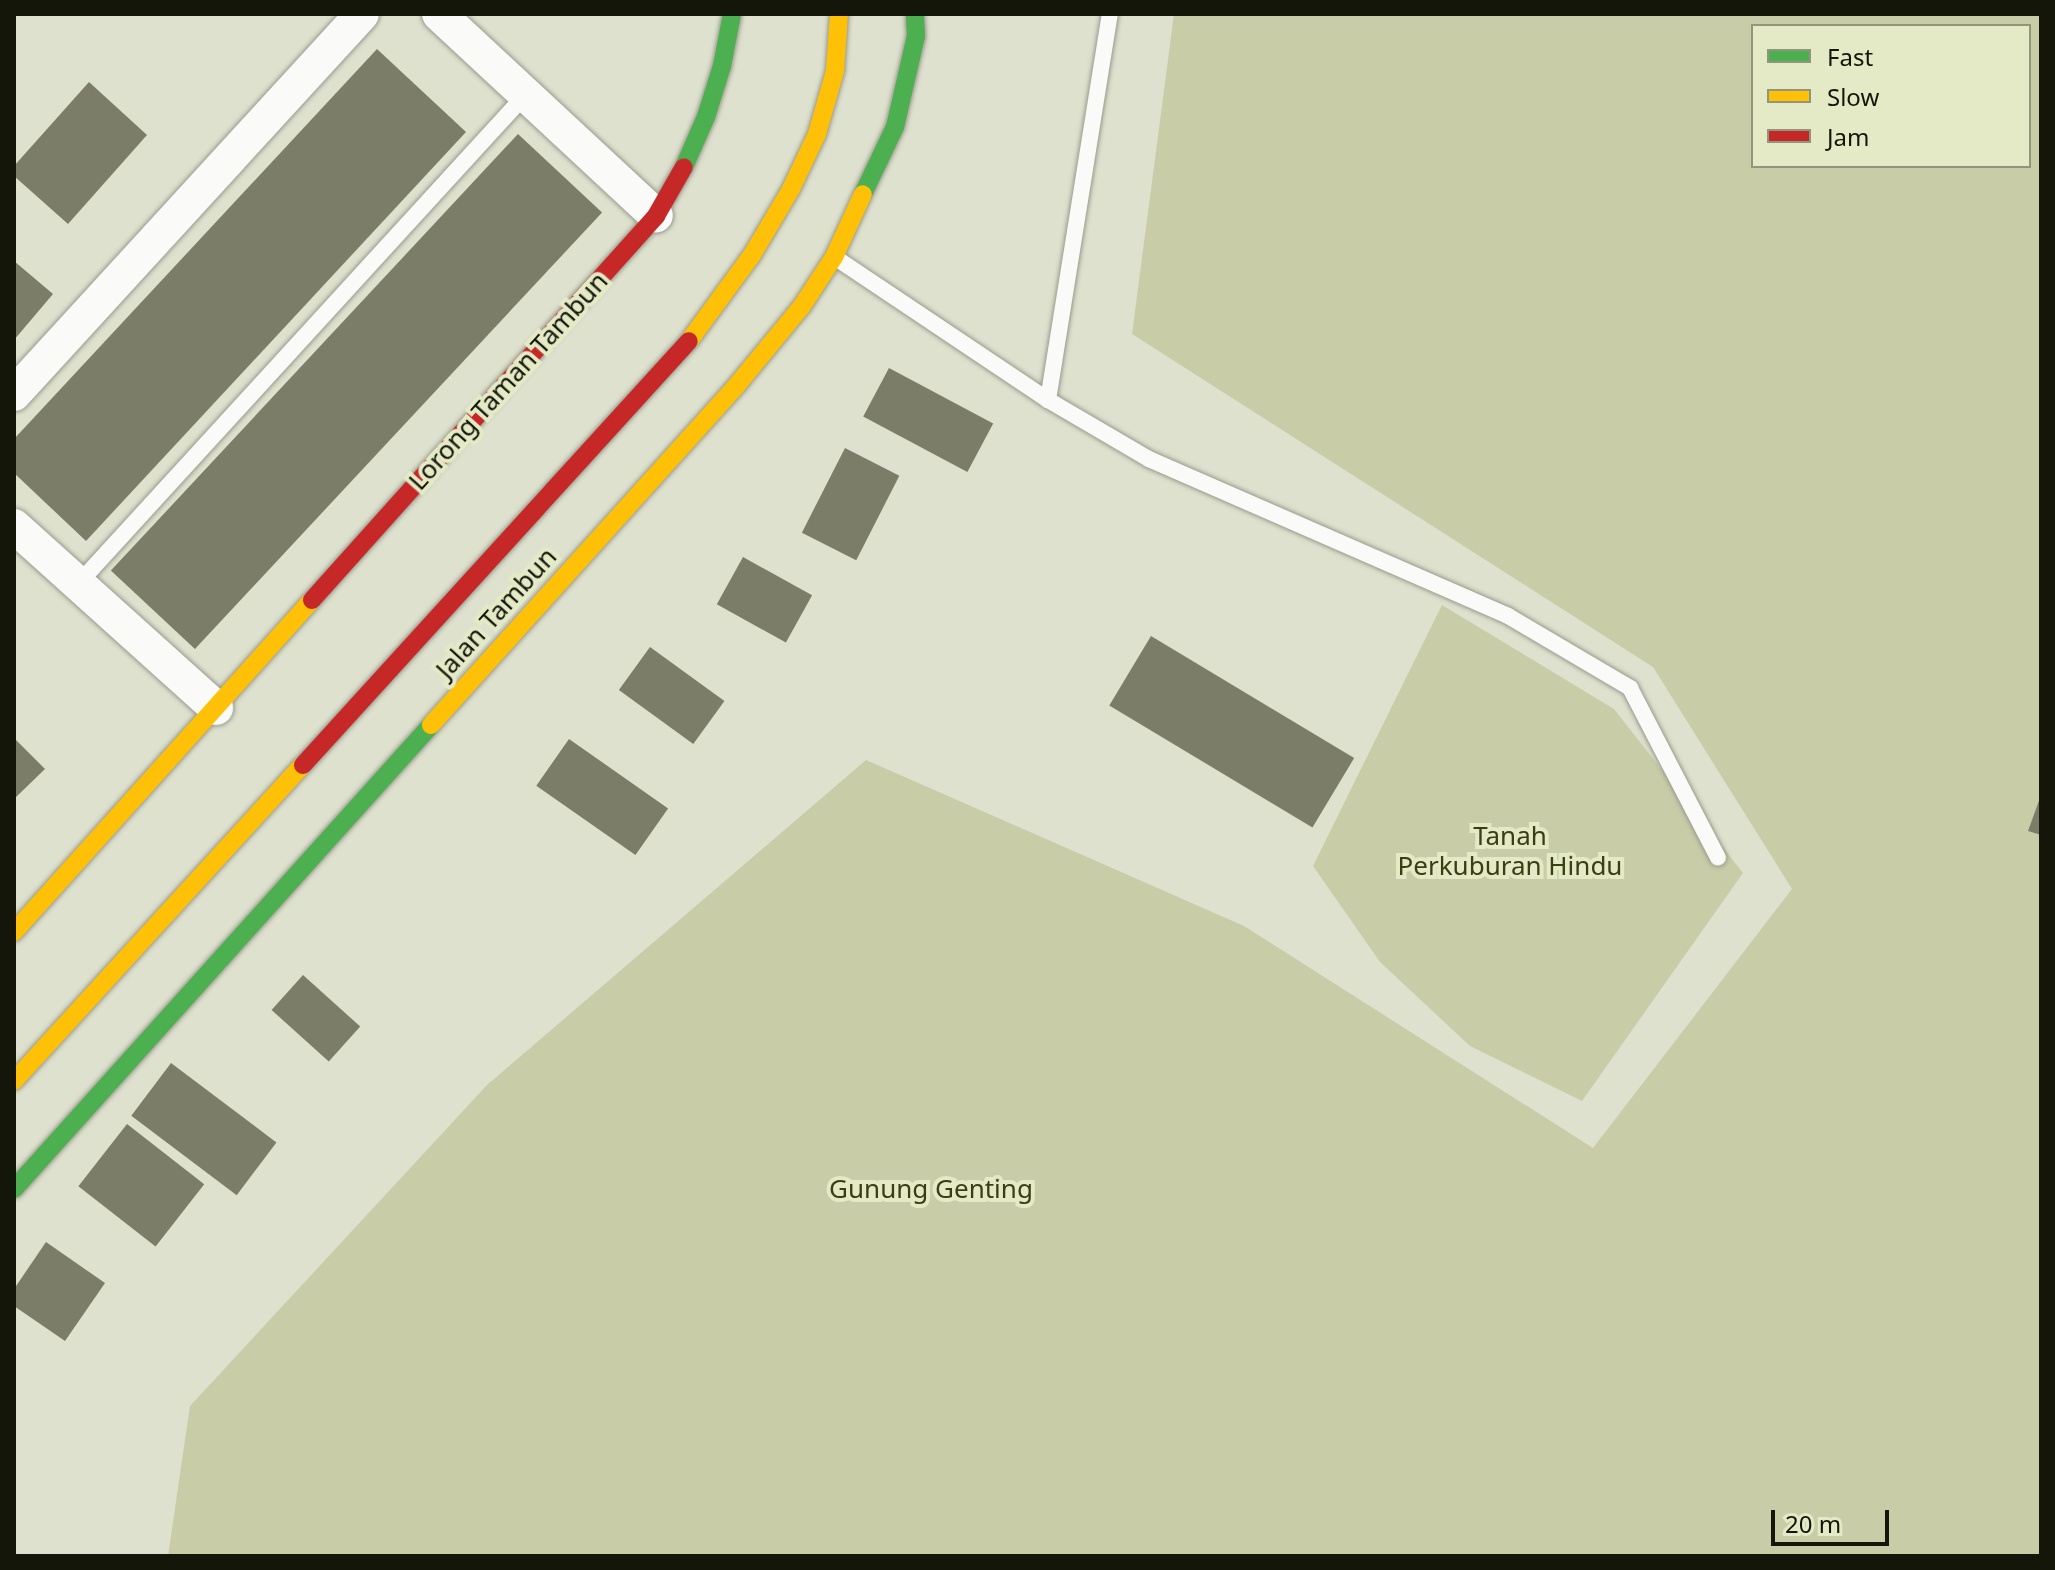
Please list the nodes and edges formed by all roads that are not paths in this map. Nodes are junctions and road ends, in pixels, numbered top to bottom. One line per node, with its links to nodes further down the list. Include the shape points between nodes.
1 (362, 14): 10 (street)
2 (439, 14): 7 (street)
3 (732, 14): 8 (main road, Lorong Taman Tambun, via 706,117)
4 (839, 14): 17 (main road, Jalan Tambun, via 835,71 817,134 752,255 695,335)
5 (915, 14): 9 (main road, Jalan Tambun, via 916,36 895,127)
6 (1110, 14): 11 (lane)
7 (527, 93): 8 (street); 13 (lane)
8 (656, 216): 14 (main road, Lorong Taman Tambun)
9 (834, 257): 11 (lane); 18 (main road, Jalan Tambun, via 802,306 737,385)
10 (14, 394)
11 (1048, 400): 15 (lane, via 1149,459 1508,616 1630,688)
12 (14, 526): 13 (street)
13 (78, 584): 14 (street)
14 (216, 708): 16 (main road, Lorong Taman Tambun)
15 (1718, 858)
16 (14, 932)
17 (14, 1081)
18 (14, 1189)

